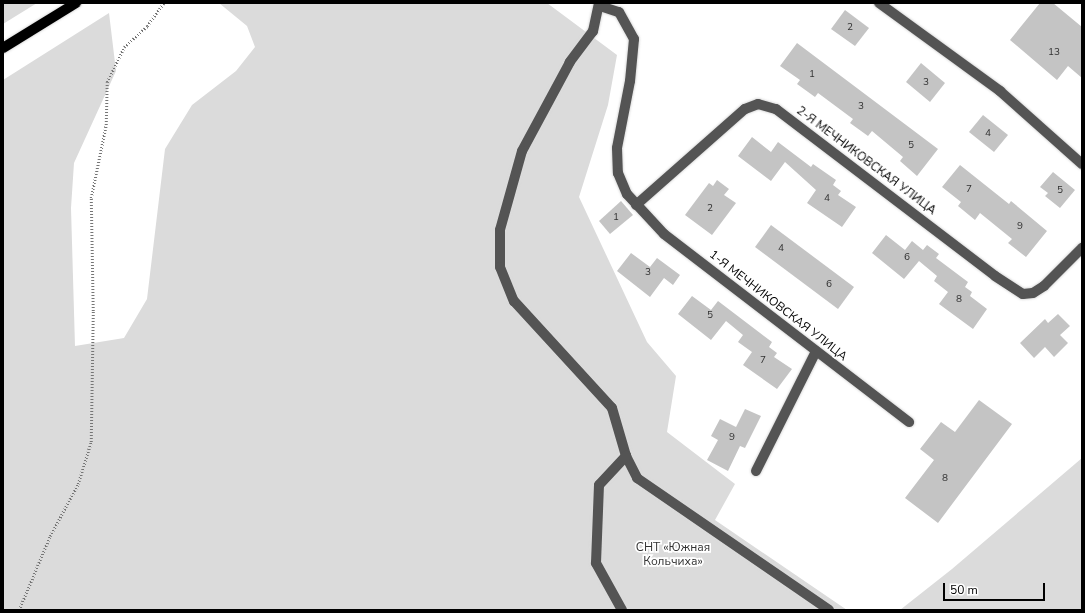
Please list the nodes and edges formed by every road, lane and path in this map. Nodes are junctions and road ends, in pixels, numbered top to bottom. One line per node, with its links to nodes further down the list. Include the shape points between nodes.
1 (76, 3): 5 (main road)
2 (164, 3): 13 (path, via 147,26 124,47 107,82 106,125 91,198 91,442 78,484 50,536)
3 (879, 3): 6 (street, via 1000,91)
4 (600, 4): 7 (street, 1-Я МЕЧНИКОВСКАЯ УЛИЦА, via 619,12 634,39 630,81 617,148 618,173 627,194); 11 (street, via 593,31 570,62 522,151 500,230 500,267 514,301 612,408)
5 (3, 48)
6 (1082, 164)
7 (636, 205): 8 (street, 2-Я МЕЧНИКОВСКАЯ УЛИЦА, via 745,108 758,104 776,109 995,276 1023,294 1034,292 1044,286); 9 (street, 1-Я МЕЧНИКОВСКАЯ УЛИЦА, via 664,234)
8 (1082, 248)
9 (816, 351): 10 (street, 1-Я МЕЧНИКОВСКАЯ УЛИЦА); 12 (street)
10 (909, 422)
11 (626, 456): 14 (street, via 598,485 596,563); 15 (street, via 637,478)
12 (756, 471)
13 (19, 610)
14 (622, 610)
15 (830, 610)

